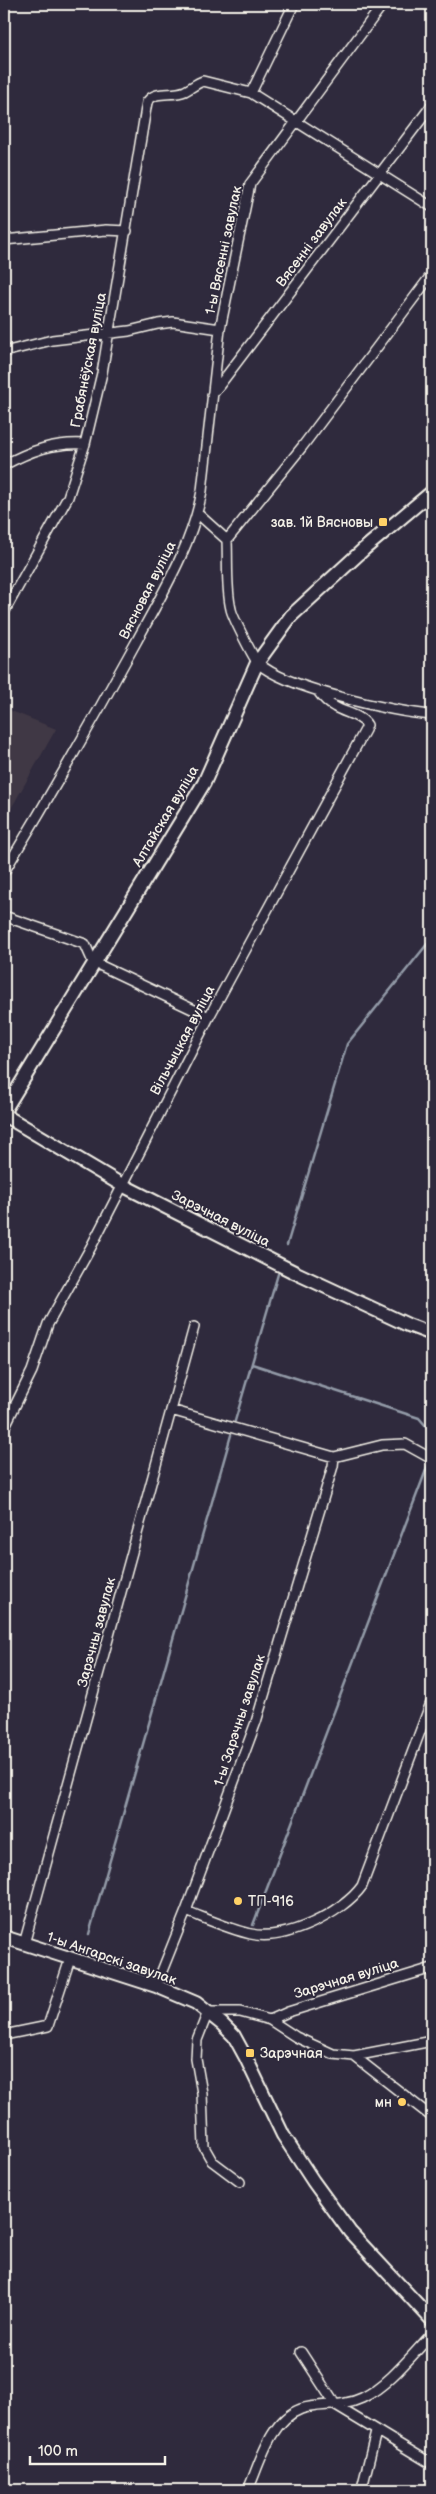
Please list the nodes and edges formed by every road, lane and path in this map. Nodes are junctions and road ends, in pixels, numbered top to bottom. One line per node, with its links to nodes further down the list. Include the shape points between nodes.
1 (294, 4): 3 (street)
2 (383, 4): 5 (street, 1-ы Вясенні завулак, via 325,86)
3 (251, 93): 5 (street); 8 (street, Грабянёўская вуліца, via 203,80 185,91 150,98)
4 (432, 104): 6 (street, Вясенні завулак)
5 (294, 122): 6 (street); 11 (street, 1-ы Вясенні завулак, via 250,184)
6 (380, 175): 7 (street); 14 (street, Вясенні завулак)
7 (432, 207)
8 (127, 231): 9 (street, via 106,230); 12 (street, Грабянёўская вуліца)
9 (4, 240)
10 (432, 274): 19 (street, via 302,447)
11 (220, 329): 12 (street, via 173,322); 14 (street, 1-ы Вясенні завулак)
12 (108, 332): 13 (street, via 52,340); 15 (street, Грабянёўская вуліца, via 102,374)
13 (4, 352)
14 (212, 396): 18 (street, 1-ы Вясенні завулак)
15 (85, 444): 16 (street, via 65,443 29,452); 20 (street, Грабянёўская вуліца, via 68,497)
16 (4, 465)
17 (432, 492): 21 (street, Алтайская вуліца, via 291,616)
18 (198, 514): 19 (street); 24 (street, Вясновая вуліца, via 178,565 77,751)
19 (227, 540): 21 (street, via 231,609)
20 (4, 612)
21 (257, 662): 22 (street, via 279,677); 26 (street, Алтайская вуліца, via 204,783)
22 (317, 690): 23 (street); 27 (street, Вільчыцкая вуліца, via 334,707 364,720 365,730)
23 (432, 715)
24 (4, 872)
25 (4, 916): 26 (street, via 85,944)
26 (93, 962): 27 (street); 28 (street, Алтайская вуліца)
27 (208, 1017): 29 (street, Вільчыцкая вуліца)
28 (4, 1113): 29 (street, Зарэчная вуліца)
29 (122, 1185): 31 (street, Зарэчная вуліца, via 296,1273); 33 (street, Вільчыцкая вуліца, via 48,1324 32,1371)
30 (194, 1328): 32 (street, Зарэчны завулак)
31 (432, 1334)
32 (171, 1410): 34 (street); 39 (street, Зарэчны завулак)
33 (4, 1428)
34 (334, 1457): 35 (street, via 382,1445 405,1444); 37 (street, 1-ы Зарэчны завулак, via 256,1722)
35 (432, 1459)
36 (432, 1700): 37 (street, via 362,1886 355,1895 334,1913 270,1936 251,1934)
37 (186, 1911): 42 (street, 1-ы Зарэчны завулак)
38 (4, 1937): 39 (street, 1-ы Ангарскі завулак)
39 (24, 1944): 40 (street, 1-ы Ангарскі завулак)
40 (70, 1959): 42 (street, 1-ы Ангарскі завулак); 45 (street, via 48,2026)
41 (432, 1968): 44 (street, Зарэчная вуліца)
42 (156, 1986): 43 (street, 1-ы Ангарскі завулак, via 196,2003)
43 (208, 2012): 44 (street, via 240,2012); 49 (street, via 197,2040 196,2059 202,2093 204,2147 212,2161); 50 (street, 1-ы Ангарскі завулак, via 234,2036 283,2135 323,2196 350,2232)
44 (270, 2020): 47 (street, via 296,2037 334,2054)
45 (4, 2035)
46 (432, 2041): 47 (street)
47 (354, 2056): 48 (street)
48 (432, 2117)
49 (240, 2182)
50 (432, 2320)
51 (432, 2334): 53 (street, via 393,2375 362,2398)
52 (301, 2352): 53 (street)
53 (336, 2406): 54 (street); 57 (street, via 302,2409 286,2418 276,2428)
54 (376, 2432): 55 (street); 56 (street)
55 (432, 2464)
56 (363, 2484)
57 (248, 2490)

